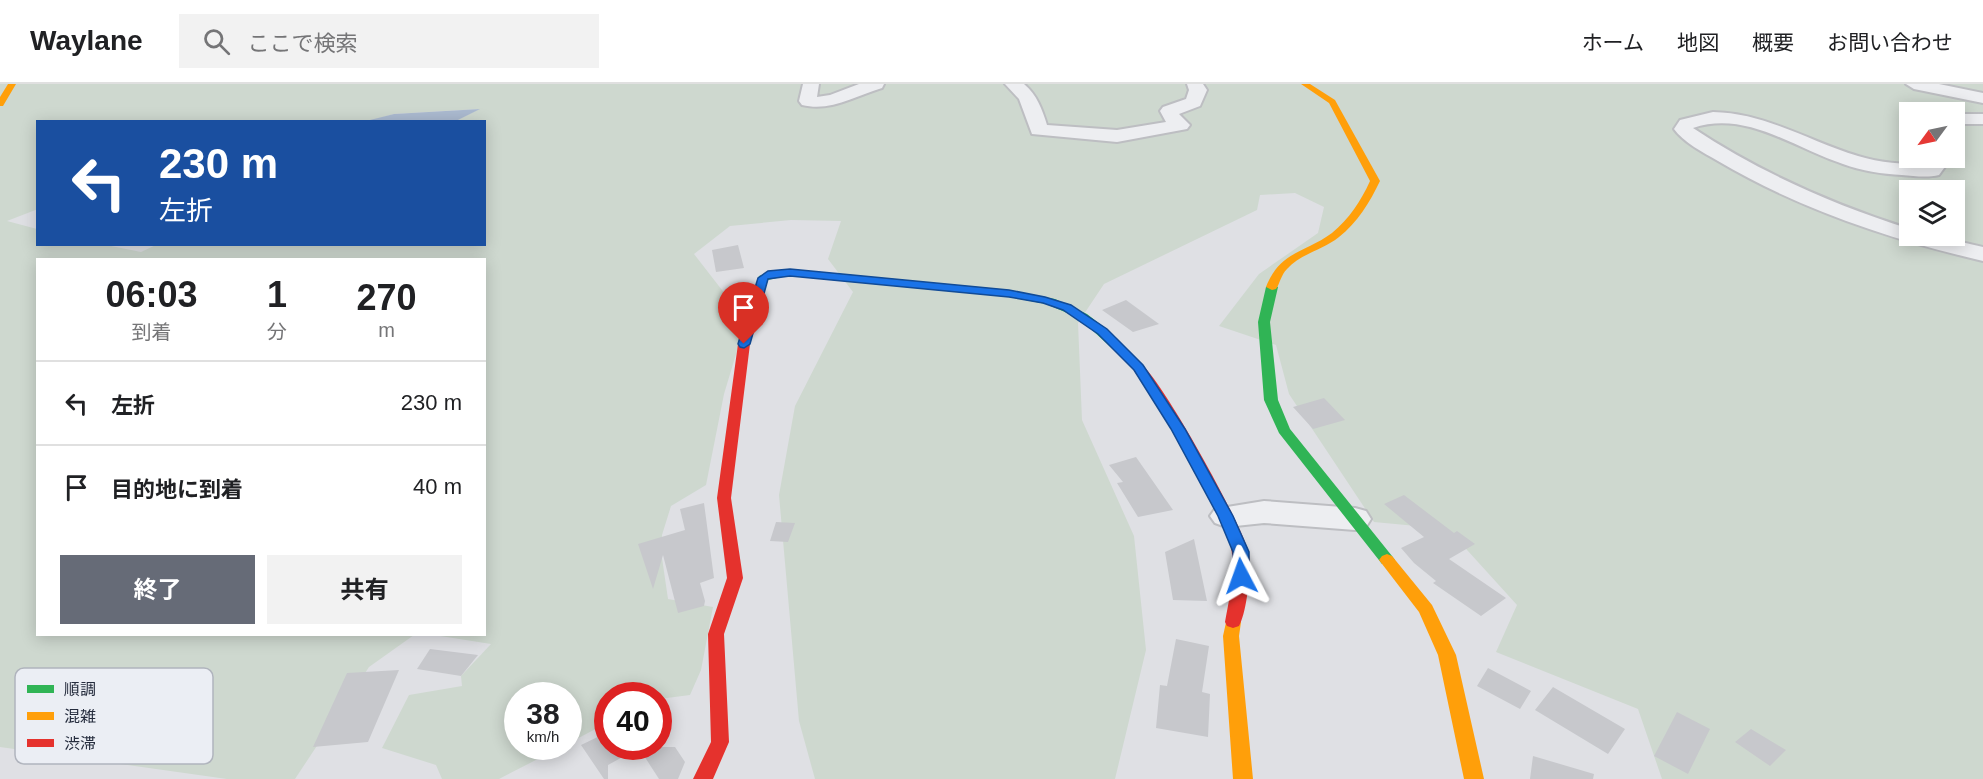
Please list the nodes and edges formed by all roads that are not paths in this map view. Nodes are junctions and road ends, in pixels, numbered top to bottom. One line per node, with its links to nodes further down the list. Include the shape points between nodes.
1 (12, 84): 9 (street)
2 (811, 84): 3 (street, via 808,101 822,102)
3 (876, 84)
4 (1013, 84): 5 (street, via 1032,103 1039,130 1117,136 1181,125 1169,111 1194,102 1198,90)
5 (1195, 84)
6 (1305, 84): 15 (street, via 1332,102 1375,181 1366,202 1334,236 1276,272 1264,322 1270,400 1284,430)
7 (1914, 84): 8 (street)
8 (1983, 98)
9 (0, 104)
10 (1965, 119): 11 (street)
11 (1983, 119)
12 (1934, 168): 13 (street, via 1889,170 1740,120 1714,117 1686,124 1683,129 1804,200 1925,241)
13 (1983, 254)
14 (1226, 516): 15 (street, via 1264,512); 16 (street, via 1139,367 1102,332 1067,307 1009,294 790,272 763,278 744,344 724,498 735,578 716,634 720,742); 17 (street, via 1241,552 1231,636)
15 (1355, 519): 18 (street, via 1426,609 1447,655)
16 (703, 779)
17 (1243, 779)
18 (1474, 779)

